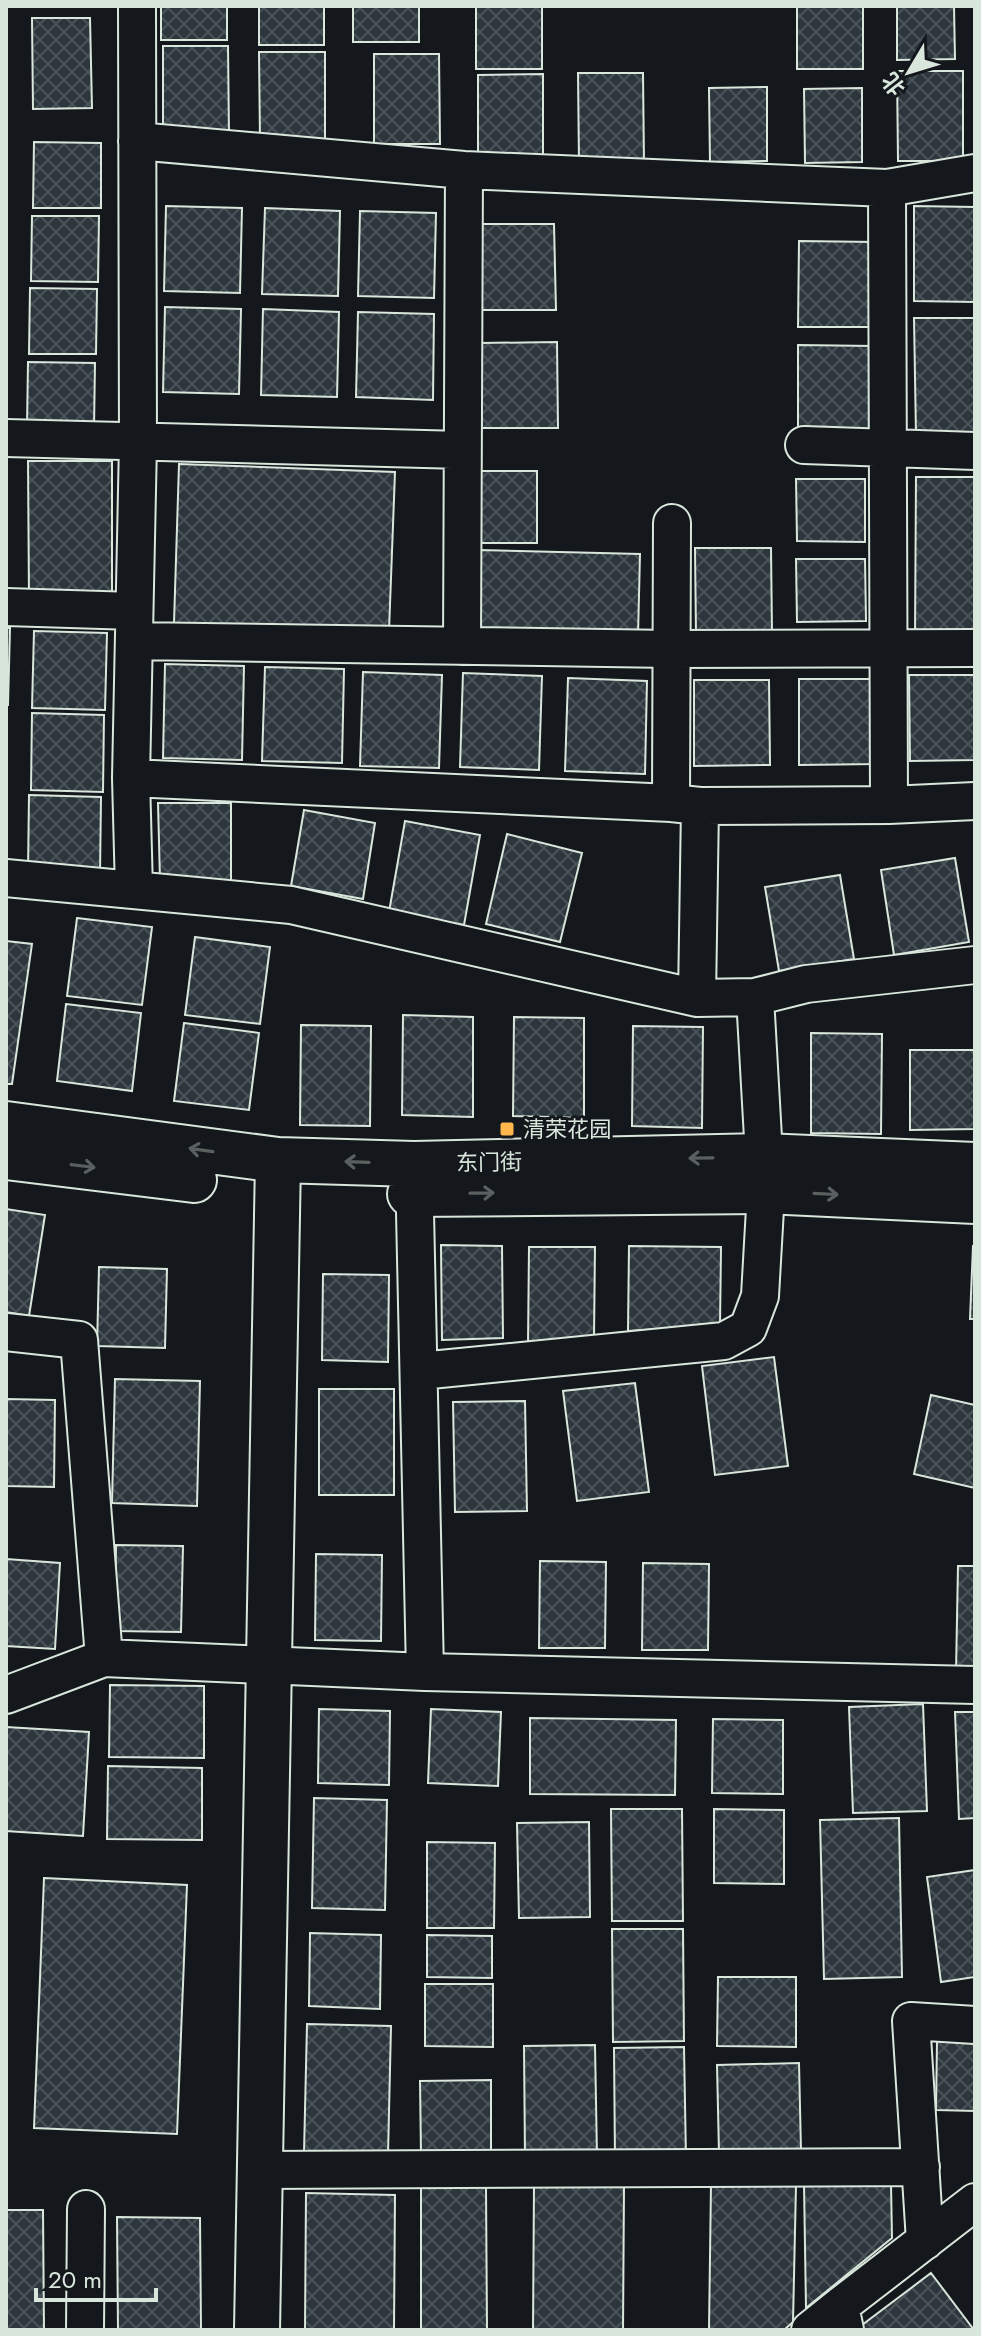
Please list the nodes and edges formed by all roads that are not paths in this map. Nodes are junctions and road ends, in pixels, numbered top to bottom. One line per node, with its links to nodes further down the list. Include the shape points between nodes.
1 (137, 6): 2 (street)
2 (137, 141): 3 (street); 7 (street)
3 (464, 170): 5 (street); 10 (street)
4 (975, 173): 5 (street)
5 (887, 188): 9 (street)
6 (6, 438): 7 (street)
7 (138, 443): 10 (street); 14 (street)
8 (804, 445): 9 (street)
9 (888, 447): 11 (street); 16 (street)
10 (462, 450): 15 (street)
11 (975, 451)
12 (672, 523): 18 (street)
13 (6, 607): 14 (street)
14 (134, 626): 15 (street); 19 (street)
15 (462, 646): 18 (street)
16 (889, 647): 17 (street); 18 (street); 22 (street)
17 (975, 648)
18 (671, 649): 21 (street)
19 (131, 778): 21 (street); 24 (street)
20 (975, 801): 22 (street)
21 (686, 804): 22 (street); 27 (street)
22 (889, 805)
23 (6, 878): 24 (street)
24 (134, 890): 27 (street, via 291,905)
25 (975, 965): 26 (street, via 806,984)
26 (755, 997): 27 (street); 31 (street)
27 (697, 998)
28 (6, 1124): 32 (street, 东门街, one-way to 28)
29 (6, 1157): 32 (street, 东门街, one-way to 32)
30 (975, 1165): 31 (street, 东门街)
31 (765, 1173): 33 (street, 东门街); 34 (street, 东门街, one-way to 34); 36 (street, via 760,1296 748,1328 724,1341)
32 (278, 1175): 33 (street, 东门街); 38 (street)
33 (414, 1179): 36 (street)
34 (975, 1201)
35 (6, 1332): 37 (street, via 79,1340)
36 (420, 1371): 39 (street)
37 (104, 1658): 38 (street); 41 (street)
38 (269, 1667): 39 (street); 44 (street)
39 (425, 1672): 40 (street)
40 (975, 1685)
41 (6, 1695)
42 (975, 2025): 43 (street, via 911,2021)
43 (921, 2167): 44 (street); 47 (street)
44 (260, 2170): 50 (street)
45 (975, 2202): 47 (street)
46 (86, 2209): 49 (street)
47 (925, 2241): 48 (street)
48 (842, 2318): 51 (street)
49 (85, 2330)
50 (257, 2330)
51 (810, 2330)

